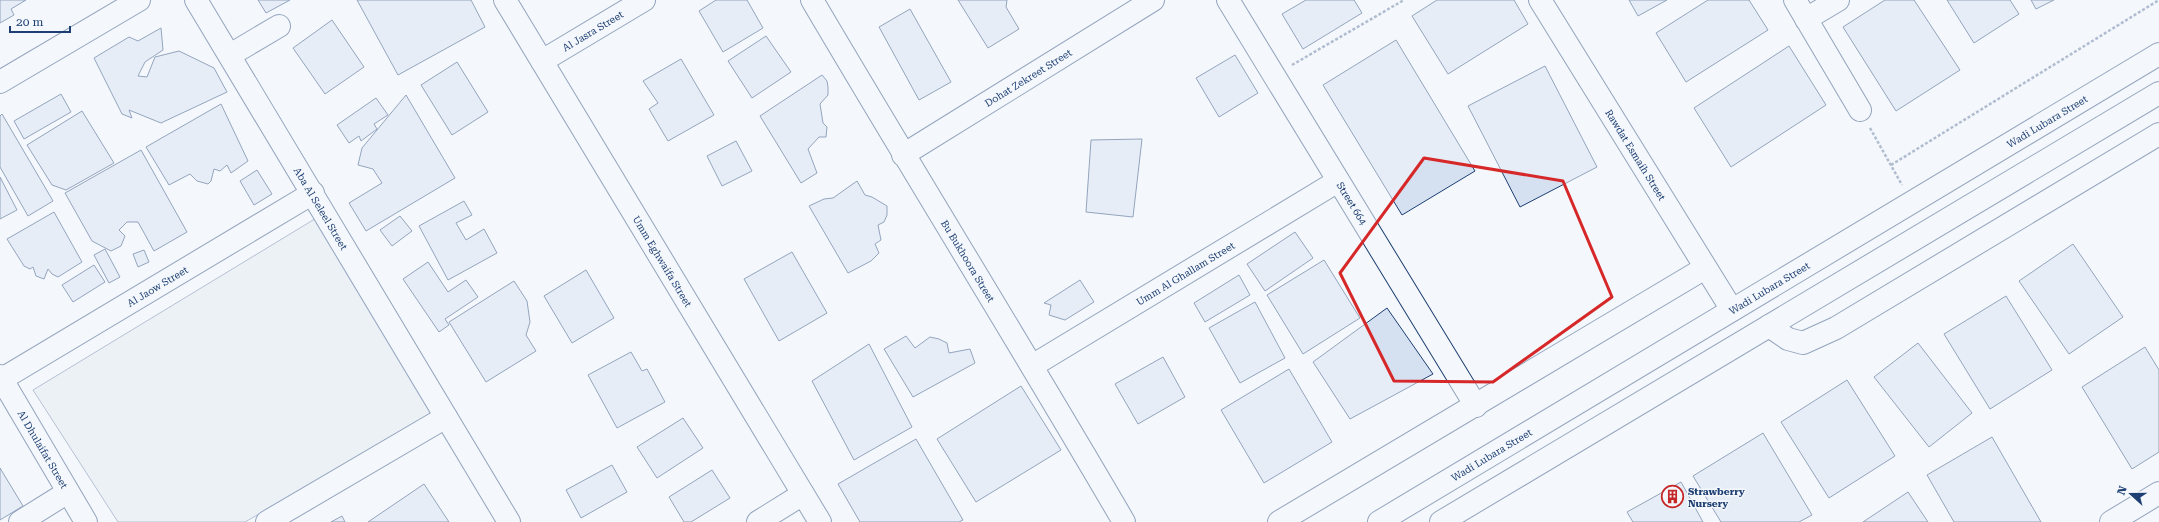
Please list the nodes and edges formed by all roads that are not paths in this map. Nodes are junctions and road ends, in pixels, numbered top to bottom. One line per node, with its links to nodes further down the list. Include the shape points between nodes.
1 (139, 0): 16 (street)
2 (196, 0): 14 (street, Aba Al Seleel Street)
3 (505, 0): 15 (street, Umm Eghwaifa Street)
4 (644, 0): 15 (street, Al Jasra Street)
5 (812, 0): 20 (street, Bu Bukhoora Street)
6 (1153, 0): 20 (street, Dohat Zekreet Street)
7 (1228, 0): 21 (street, Street 664)
8 (1540, 0): 23 (street, Rawdat Esmaih Street)
9 (1795, 0): 11 (street)
10 (1838, 0): 11 (street)
11 (1806, 19): 18 (street)
12 (279, 26): 14 (street)
13 (2159, 54): 24 (street, Wadi Lubara Street)
14 (230, 55): 22 (street, Aba Al Seleel Street)
15 (542, 61): 32 (street, Umm Eghwaifa Street)
16 (0, 82)
17 (2159, 93): 25 (street)
18 (1860, 110)
19 (2159, 134): 25 (street, via 1836,328 1803,343 1788,339)
20 (903, 155): 26 (street, Bu Bukhoora Street)
21 (1338, 181): 26 (street, Umm Al Ghallam Street); 28 (street, Street 664)
22 (313, 194): 27 (street, Al Jaow Street); 29 (street, Aba Al Seleel Street)
23 (1705, 268): 24 (street, Rawdat Esmaih Street); 28 (street)
24 (1732, 310): 41 (street, Wadi Lubara Street)
25 (1769, 326): 42 (street)
26 (1032, 366): 39 (street, Bu Bukhoora Street)
27 (1, 377): 30 (street, Al Dhulaifat Street)
28 (1476, 406): 40 (street)
29 (446, 417): 35 (street); 36 (street, Aba Al Seleel Street)
30 (68, 492): 33 (street); 34 (street, Al Dhulaifat Street)
31 (2159, 493): 43 (street)
32 (803, 494): 37 (street); 38 (street, Umm Eghwaifa Street)
33 (20, 522)
34 (86, 522)
35 (267, 522)
36 (509, 522)
37 (758, 522)
38 (820, 522)
39 (1124, 522)
40 (1280, 522)
41 (1379, 522)
42 (1441, 522)
43 (2111, 522)

